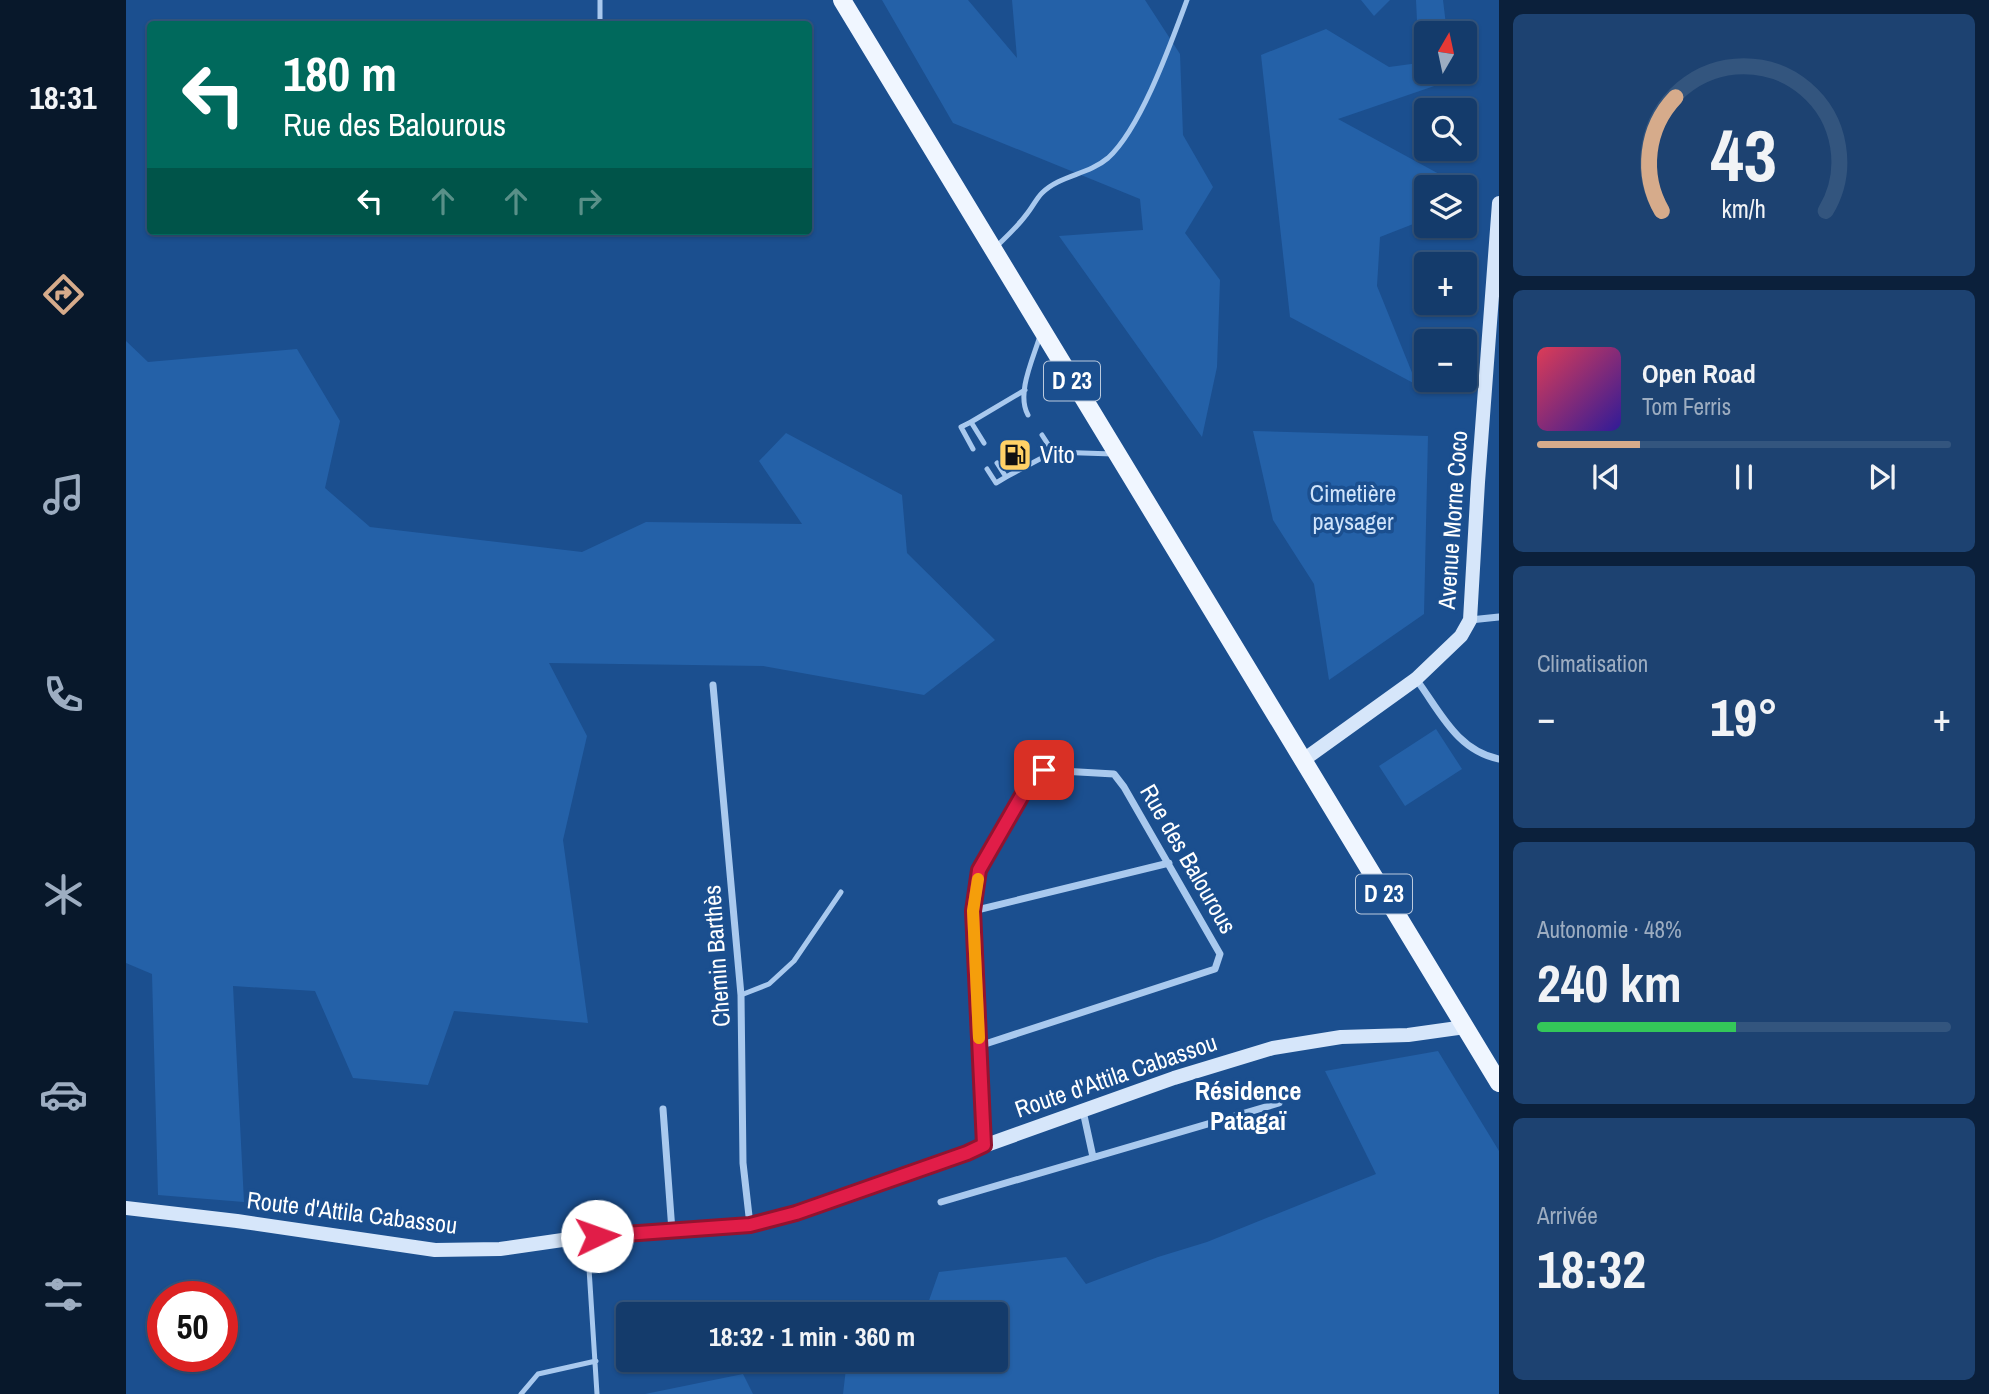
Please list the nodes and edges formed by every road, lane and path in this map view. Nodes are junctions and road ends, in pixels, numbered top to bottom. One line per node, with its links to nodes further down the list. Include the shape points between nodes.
1 (600, 0): 4 (lane)
2 (842, 0): 6 (main road, D 23)
3 (1187, 0): 6 (lane, via 1125,138 1091,170 1041,193 1015,229)
4 (600, 21)
5 (1499, 203): 20 (main road, Avenue Morne Coco)
6 (994, 248): 7 (main road, D 23)
7 (1042, 330): 8 (lane); 15 (main road, D 23)
8 (1025, 390): 9 (lane, via 1023,407); 10 (lane)
9 (1028, 415)
10 (971, 422): 12 (lane); 13 (lane, via 961,428)
11 (1042, 435): 14 (lane)
12 (984, 443)
13 (973, 449)
14 (1053, 452): 15 (lane); 18 (lane)
15 (1116, 454): 24 (main road, D 23)
16 (997, 463): 18 (lane)
17 (987, 469): 18 (lane, via 996,483)
18 (1006, 477)
19 (1499, 617): 20 (street)
20 (1470, 620): 21 (main road, Avenue Morne Coco, via 1461,636)
21 (1416, 678): 23 (street, via 1456,738); 24 (main road, Avenue Morne Coco)
22 (713, 685): 28 (street, Chemin Barthès)
23 (1499, 759)
24 (1303, 761): 29 (main road, D 23)
25 (1169, 863): 27 (street); 27 (street, Rue des Balourous, via 1114,774 1044,770 1032,778 979,870); 30 (street, Rue des Balourous, via 1220,954 1215,969)
26 (841, 892): 28 (lane, via 793,961 769,984)
27 (973, 911): 30 (street, Rue des Balourous)
28 (741, 995): 39 (street, Chemin Barthès, via 743,1163)
29 (1465, 1027): 31 (main road, D 23); 34 (main road, Route d'Attila Cabassou, via 1341,1037 1273,1048)
30 (979, 1046): 35 (street, Rue des Balourous)
31 (1499, 1083)
32 (1279, 1103): 36 (street)
33 (663, 1109): 40 (street)
34 (1083, 1110): 35 (main road, Route d'Attila Cabassou); 36 (street)
35 (984, 1145): 39 (main road, Route d'Attila Cabassou, via 796,1213)
36 (1093, 1157): 37 (street)
37 (941, 1202)
38 (126, 1208): 41 (main road, Route d'Attila Cabassou, via 435,1250 500,1250)
39 (750, 1225): 40 (main road, Route d'Attila Cabassou)
40 (672, 1232): 41 (main road, Route d'Attila Cabassou)
41 (587, 1237): 42 (lane)
42 (596, 1361): 43 (lane, via 538,1374); 44 (lane)
43 (521, 1394)
44 (597, 1394)

